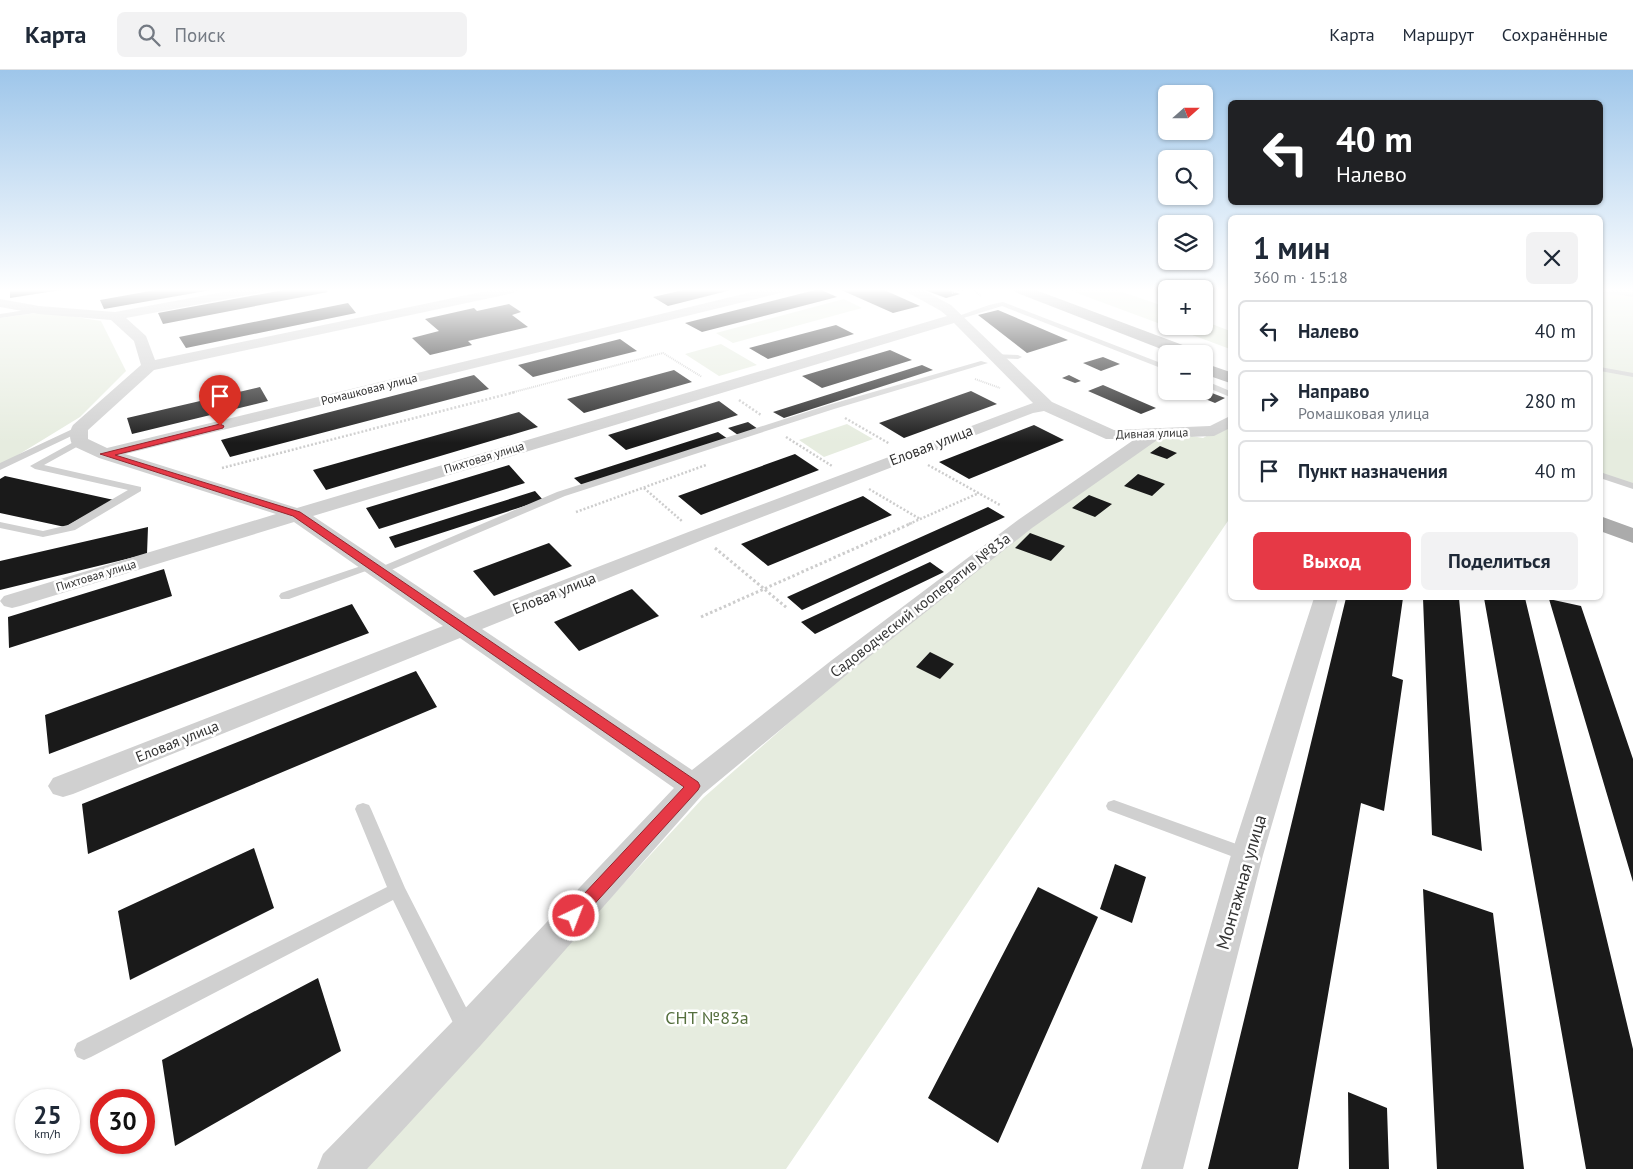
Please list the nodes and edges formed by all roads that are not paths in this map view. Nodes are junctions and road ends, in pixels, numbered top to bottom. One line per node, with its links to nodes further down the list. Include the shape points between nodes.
1 (141, 340): 15 (street)
2 (271, 340): 15 (street)
3 (570, 340): 27 (street, Ромашковая улица)
4 (891, 340): 32 (street, Пихтовая улица)
5 (974, 340): 12 (street, Дивная улица)
6 (1095, 340): 14 (lane)
7 (1133, 340): 10 (main road)
8 (1154, 340): 9 (main road)
9 (1166, 345)
10 (1158, 350)
11 (1018, 357): 12 (lane)
12 (989, 359): 23 (street, Дивная улица); 37 (lane, via 561,494)
13 (1213, 362): 16 (main road)
14 (1158, 365)
15 (149, 366): 26 (street)
16 (1228, 368)
17 (1603, 370): 19 (lane)
18 (1213, 371): 20 (main road)
19 (1633, 375)
20 (1228, 377)
21 (1213, 387): 22 (lane)
22 (1228, 393)
23 (1046, 406): 25 (street, Дивная улица, via 1112,435); 41 (street, Еловая улица, via 1030,408 857,473)
24 (1228, 422): 25 (street, Дивная улица, via 1214,430)
25 (1155, 434): 43 (street, Садоводческий кооператив №83а, via 1025,524 841,666)
26 (79, 435): 27 (street); 28 (lane); 35 (lane, via 35,466 137,489 71,528 43,534)
27 (105, 454): 32 (street)
28 (0, 466)
29 (1603, 476): 30 (lane)
30 (1633, 486)
31 (1603, 512): 34 (main road)
32 (296, 514): 37 (street); 40 (street, Пихтовая улица)
33 (1603, 524): 36 (main road)
34 (1633, 524)
35 (0, 525)
36 (1633, 536)
37 (375, 568): 38 (lane); 41 (street)
38 (285, 596)
39 (1325, 600): 46 (street, Монтажная улица)
40 (12, 601)
41 (464, 629): 42 (street, Еловая улица); 43 (street)
42 (63, 786)
43 (693, 786): 48 (street, Садоводческий кооператив №83а)
44 (1114, 806): 46 (lane)
45 (363, 809): 47 (lane)
46 (1247, 856): 51 (street, Монтажная улица)
47 (397, 890): 48 (lane); 49 (lane)
48 (468, 1032): 50 (street, Садоводческий кооператив №83а)
49 (84, 1050)
50 (338, 1169)
51 (1162, 1169)

